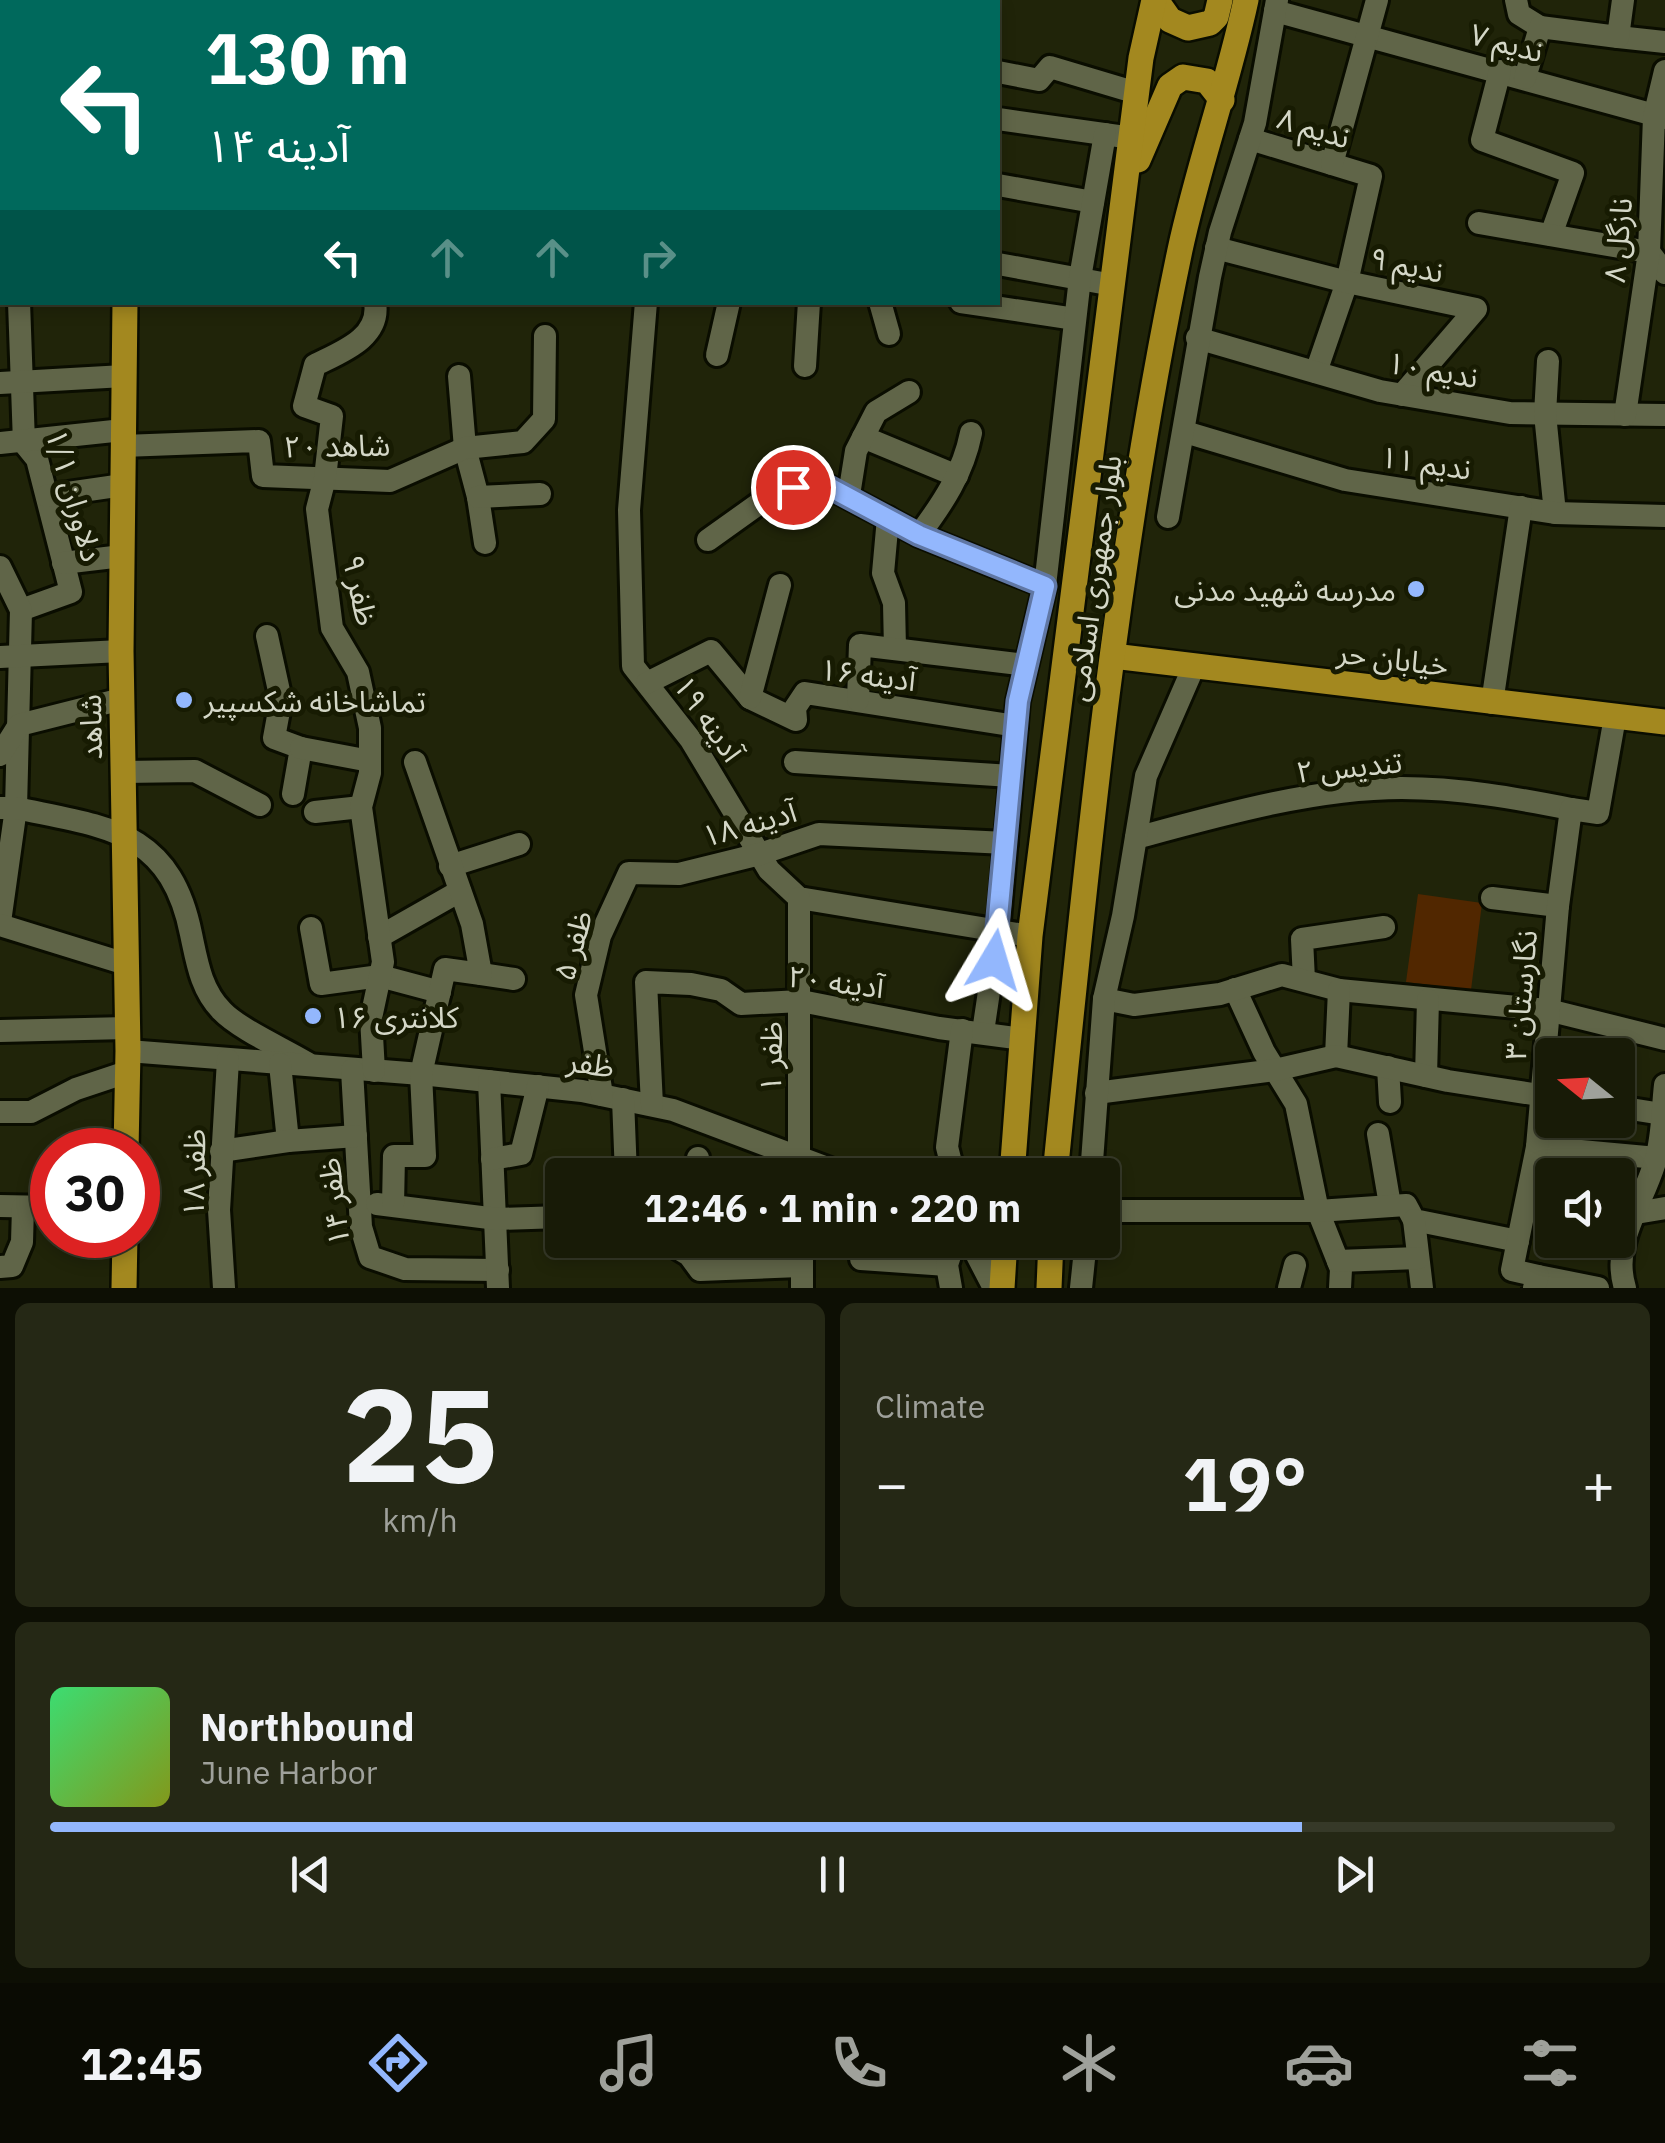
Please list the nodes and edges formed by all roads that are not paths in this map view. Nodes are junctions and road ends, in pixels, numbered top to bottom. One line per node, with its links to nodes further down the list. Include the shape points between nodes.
1 (1155, 0): 2 (main road, via 1170,20 1188,28 1210,24); 17 (main road, بلوار جمهوری اسلامی)
2 (1220, 0)
3 (1246, 0): 18 (main road, بلوار جمهوری اسلامی)
4 (1377, 0): 9 (street)
5 (1516, 0): 8 (street, via 1519,14)
6 (1624, 0): 10 (street)
7 (1276, 5): 9 (street, ندیم ۷); 24 (street)
8 (1540, 26): 10 (street); 15 (street)
9 (1370, 36): 14 (street, ندیم ۷); 25 (street)
10 (1618, 37): 11 (street)
11 (1665, 42)
12 (1665, 71): 19 (street, نازگل ۸)
13 (1000, 72): 16 (street)
14 (1500, 72): 15 (street, ندیم ۷); 31 (street, via 1482,140 1573,173)
15 (1525, 78): 19 (street, ندیم ۷)
16 (1039, 80): 17 (street, via 1050,67); 21 (street)
17 (1137, 93): 23 (main road, بلوار جمهوری اسلامی)
18 (1222, 100): 28 (main road, via 1207,80 1183,77 1170,86); 35 (main road, بلوار جمهوری اسلامی)
19 (1660, 117): 26 (street, نازگل ۸)
20 (1000, 119): 21 (street)
21 (1040, 124): 22 (street)
22 (1105, 134): 23 (street); 29 (street)
23 (1131, 138): 28 (main road, بلوار جمهوری اسلامی)
24 (1250, 138): 25 (street, ندیم ۸); 32 (street)
25 (1332, 164): 39 (street, ندیم ۸, via 1371,176)
26 (1658, 184): 33 (street, نازگل ۸)
27 (1000, 185): 29 (street)
28 (1124, 195): 40 (main road, بلوار جمهوری اسلامی)
29 (1093, 202): 38 (street)
30 (1480, 224): 31 (street)
31 (1551, 235): 33 (street)
32 (1216, 248): 37 (street); 39 (street, ندیم ۹)
33 (1650, 252): 36 (street); 64 (street, نازگل ۸)
34 (1000, 264): 38 (street)
35 (1177, 266): 37 (street); 97 (main road, بلوار جمهوری اسلامی)
36 (1665, 273)
37 (1210, 276): 53 (street)
38 (1080, 278): 40 (street); 49 (street)
39 (1348, 282): 57 (street); 62 (street, ندیم ۹, via 1476,310)
40 (1113, 284): 138 (main road, بلوار جمهوری اسلامی)
41 (18, 305): 50 (street, دلاوران ۱/۱)
42 (125, 305): 58 (main road, شاهد)
43 (376, 305): 74 (street, ظفر ۹, via 361,342 315,366 304,406 332,416)
44 (728, 305): 54 (street)
45 (809, 305): 56 (street)
46 (881, 305): 51 (street)
47 (981, 305): 49 (street)
48 (645, 310): 101 (street, آدینه ۱۹, via 629,510 634,666)
49 (1075, 319): 92 (street)
50 (10, 333): 60 (street, دلاوران ۱/۱)
51 (889, 334)
52 (546, 336): 72 (street, شاهد ۲۰, via 544,420 524,442)
53 (1197, 338): 57 (street, ندیم ۱۰); 66 (street)
54 (718, 355)
55 (1548, 361): 63 (street)
56 (805, 366)
57 (1316, 372): 62 (street, ندیم ۱۰)
58 (124, 376): 60 (street); 69 (main road, شاهد)
59 (459, 376): 72 (street)
60 (10, 383): 71 (street, دلاوران ۱/۱)
61 (909, 392): 68 (street, via 876,412)
62 (1402, 395): 63 (street, ندیم ۱۰)
63 (1545, 414): 64 (street, ندیم ۱۰); 81 (street)
64 (1625, 415): 65 (street, ندیم ۱۰)
65 (1665, 415)
66 (1185, 432): 80 (street, ندیم ۱۱, via 1346,480); 83 (street)
67 (971, 433): 73 (street)
68 (863, 437): 73 (street); 77 (street)
69 (123, 438): 71 (street); 74 (street, شاهد ۲۰, via 259,441 263,476); 75 (main road, شاهد)
70 (0, 442): 71 (street)
71 (24, 442): 78 (street, دلاوران ۱/۱, via 37,459)
72 (464, 448): 74 (street, شاهد ۲۰, via 390,481); 79 (street)
73 (957, 476): 85 (street)
74 (325, 478): 112 (street, ظفر ۹, via 317,509 324,580 332,628 358,672)
75 (123, 485): 78 (street); 88 (main road, شاهد)
76 (540, 494): 79 (street)
77 (850, 495): 84 (street); 86 (street, via 814,479 771,495)
78 (47, 496): 89 (street, دلاوران ۱/۱)
79 (478, 496): 87 (street)
80 (1521, 507): 81 (street, ندیم ۱۱); 105 (street)
81 (1555, 513): 82 (street, ندیم ۱۱)
82 (1665, 516)
83 (1168, 517)
84 (888, 518): 85 (street); 95 (street, via 884,573 894,603)
85 (919, 535): 92 (street)
86 (708, 540)
87 (485, 542)
88 (122, 556): 89 (street); 96 (main road, شاهد)
89 (64, 563): 93 (street, دلاوران ۱/۱, via 71,592)
90 (0, 568): 93 (street)
91 (780, 585): 102 (street)
92 (1045, 586): 99 (street)
93 (22, 610): 98 (street)
94 (267, 636): 110 (street, via 282,700 274,738)
95 (896, 650): 99 (street); 104 (street, via 860,645)
96 (121, 651): 98 (street); 103 (main road, شاهد)
97 (1112, 656): 100 (main road, خیابان حر); 158 (main road, بلوار جمهوری اسلامی)
98 (10, 657): 108 (street)
99 (1026, 665): 109 (street)
100 (1194, 666): 105 (main road, خیابان حر); 124 (street, via 1146,776)
101 (647, 683): 102 (street, آدینه ۱۶, via 712,651); 127 (street, آدینه ۱۹, via 691,740)
102 (750, 698): 104 (street, آدینه ۱۶, via 796,720 805,693)
103 (122, 699): 108 (street); 115 (main road, شاهد)
104 (858, 700): 109 (street, آدینه ۱۶)
105 (1492, 703): 106 (main road, خیابان حر)
106 (1615, 717): 107 (main road, خیابان حر); 121 (street, via 1598,813)
107 (1665, 722)
108 (19, 725): 111 (street); 119 (street)
109 (1016, 726): 116 (street)
110 (301, 748): 112 (street); 117 (street)
111 (0, 756)
112 (370, 761): 120 (street, ظفر ۹)
113 (414, 762): 128 (street)
114 (795, 762): 116 (street)
115 (123, 772): 118 (street, via 195,770); 123 (main road, شاهد)
116 (1011, 776): 125 (street)
117 (293, 794)
118 (260, 806)
119 (8, 808): 123 (street); 134 (street)
120 (361, 808): 122 (street); 139 (street, ظفر ۹)
121 (1571, 809): 124 (street, تندیس ۲, via 1494,794 1402,788 1213,817); 133 (street, نگارستان ۳)
122 (316, 812)
123 (124, 833): 140 (main road, شاهد); 163 (street, ظفر, via 164,865 189,924 200,978 222,1012)
124 (1136, 838): 148 (street)
125 (1006, 843): 127 (street, آدینه ۱۸, via 820,834); 137 (street)
126 (519, 844): 128 (street)
127 (760, 854): 129 (street, آدینه ۱۸, via 679,874); 131 (street, آدینه ۱۹)
128 (450, 866): 130 (street)
129 (629, 873): 174 (street, ظفر ۵, via 600,936 586,994)
130 (460, 892): 139 (street); 141 (street)
131 (800, 898): 137 (street); 150 (street, ظفر ۱)
132 (1492, 898): 133 (street)
133 (1558, 906): 151 (street, نگارستان ۳)
134 (0, 923): 140 (street)
135 (1384, 927): 144 (street, via 1302,938)
136 (311, 928): 142 (street, via 320,984)
137 (998, 931): 138 (street); 153 (street)
138 (1030, 936): 154 (main road, بلوار جمهوری اسلامی)
139 (379, 937): 142 (street, ظفر ۹)
140 (126, 964): 157 (main road, شاهد)
141 (481, 974): 143 (street); 147 (street, via 446,969)
142 (380, 976): 147 (street); 166 (street, ظفر ۹)
143 (514, 979)
144 (1304, 980): 145 (street, via 1282,975); 146 (street)
145 (1235, 989): 148 (street, via 1134,1004); 165 (street)
146 (1339, 990): 149 (street); 159 (street)
147 (440, 992): 167 (street)
148 (1104, 999): 160 (street)
149 (1428, 1000): 151 (street); 168 (street)
150 (801, 1001): 153 (street, آدینه ۲۰); 176 (street, آدینه ۲۰, via 742,1004 721,990 646,982); 190 (street, ظفر ۱)
151 (1548, 1010): 155 (street, نگارستان ۳); 156 (street)
152 (0, 1031): 157 (street, ظفر)
153 (973, 1031): 154 (street, آدینه ۲۰); 191 (street)
154 (1022, 1038): 192 (main road, بلوار جمهوری اسلامی)
155 (1548, 1038)
156 (1665, 1038)
157 (127, 1050): 161 (street, ظفر); 177 (street, via 32,1112); 180 (main road, شاهد)
158 (1066, 1056): 160 (street); 193 (main road, بلوار جمهوری اسلامی)
159 (1336, 1056): 164 (street); 165 (street)
160 (1098, 1058): 172 (street)
161 (228, 1060): 162 (street, ظفر); 186 (street, ظفر ۱۸)
162 (280, 1064): 163 (street, ظفر); 183 (street)
163 (314, 1067): 166 (street, ظفر)
164 (1388, 1067): 168 (street); 175 (street)
165 (1275, 1070): 172 (street); 206 (street, via 1296,1104)
166 (363, 1071): 167 (street, ظفر); 184 (street, ظفر ۱۴)
167 (421, 1074): 169 (street, ظفر); 187 (street, via 425,1156)
168 (1426, 1076): 173 (street)
169 (488, 1081): 171 (street, ظفر); 196 (street)
170 (1665, 1085): 179 (street)
171 (538, 1086): 174 (street, ظفر); 196 (street, via 521,1154)
172 (1096, 1093): 194 (street)
173 (1535, 1094)
174 (613, 1097): 176 (street, ظفر); 188 (street, ظفر ۵)
175 (1390, 1102)
176 (652, 1104): 189 (street, ظفر)
177 (0, 1112)
178 (1635, 1115): 179 (street)
179 (1662, 1127): 195 (street)
180 (126, 1128)
181 (1378, 1134): 202 (street)
182 (1539, 1138): 185 (street, نگارستان ۳)
183 (288, 1141): 184 (street); 186 (street)
184 (356, 1147): 187 (street); 198 (street, ظفر ۱۴)
185 (1537, 1147): 195 (street); 199 (street, نگارستان ۳)
186 (220, 1151): 228 (street, ظفر ۱۸)
187 (394, 1156): 201 (street)
188 (623, 1158)
189 (790, 1158)
190 (805, 1158)
191 (950, 1158)
192 (1012, 1158)
193 (1057, 1158)
194 (1092, 1158)
195 (1657, 1158): 197 (street)
196 (492, 1159): 209 (street)
197 (1635, 1198)
198 (359, 1202): 201 (street); 224 (street, ظفر ۱۴, via 370,1257 404,1268)
199 (1526, 1202): 200 (street); 211 (street, نگارستان ۳)
200 (1535, 1203)
201 (393, 1205): 209 (street)
202 (1390, 1205): 206 (street); 210 (street, via 1406,1205)
203 (12, 1206): 221 (street, via 22,1242 12,1266)
204 (1665, 1208): 207 (street)
205 (1120, 1211): 206 (street)
206 (1318, 1211): 220 (street)
207 (1635, 1211)
208 (545, 1218): 209 (street)
209 (497, 1219): 224 (street)
210 (1414, 1220): 211 (street); 218 (street)
211 (1518, 1241): 226 (street, via 1512,1270)
212 (125, 1258): 227 (main road)
213 (861, 1258): 222 (street)
214 (978, 1258): 229 (street)
215 (1004, 1258): 230 (main road)
216 (1049, 1258): 231 (main road)
217 (1084, 1258): 232 (street)
218 (1418, 1258): 220 (street); 234 (street)
219 (1621, 1258): 236 (street)
220 (1338, 1262): 233 (street)
221 (0, 1267)
222 (949, 1276)
223 (801, 1277): 225 (street)
224 (498, 1279)
225 (701, 1279)
226 (1536, 1282): 235 (street)
227 (124, 1288)
228 (224, 1288)
229 (994, 1288)
230 (1002, 1288)
231 (1048, 1288)
232 (1081, 1288)
233 (1340, 1288)
234 (1422, 1288)
235 (1598, 1288)
236 (1625, 1288)

